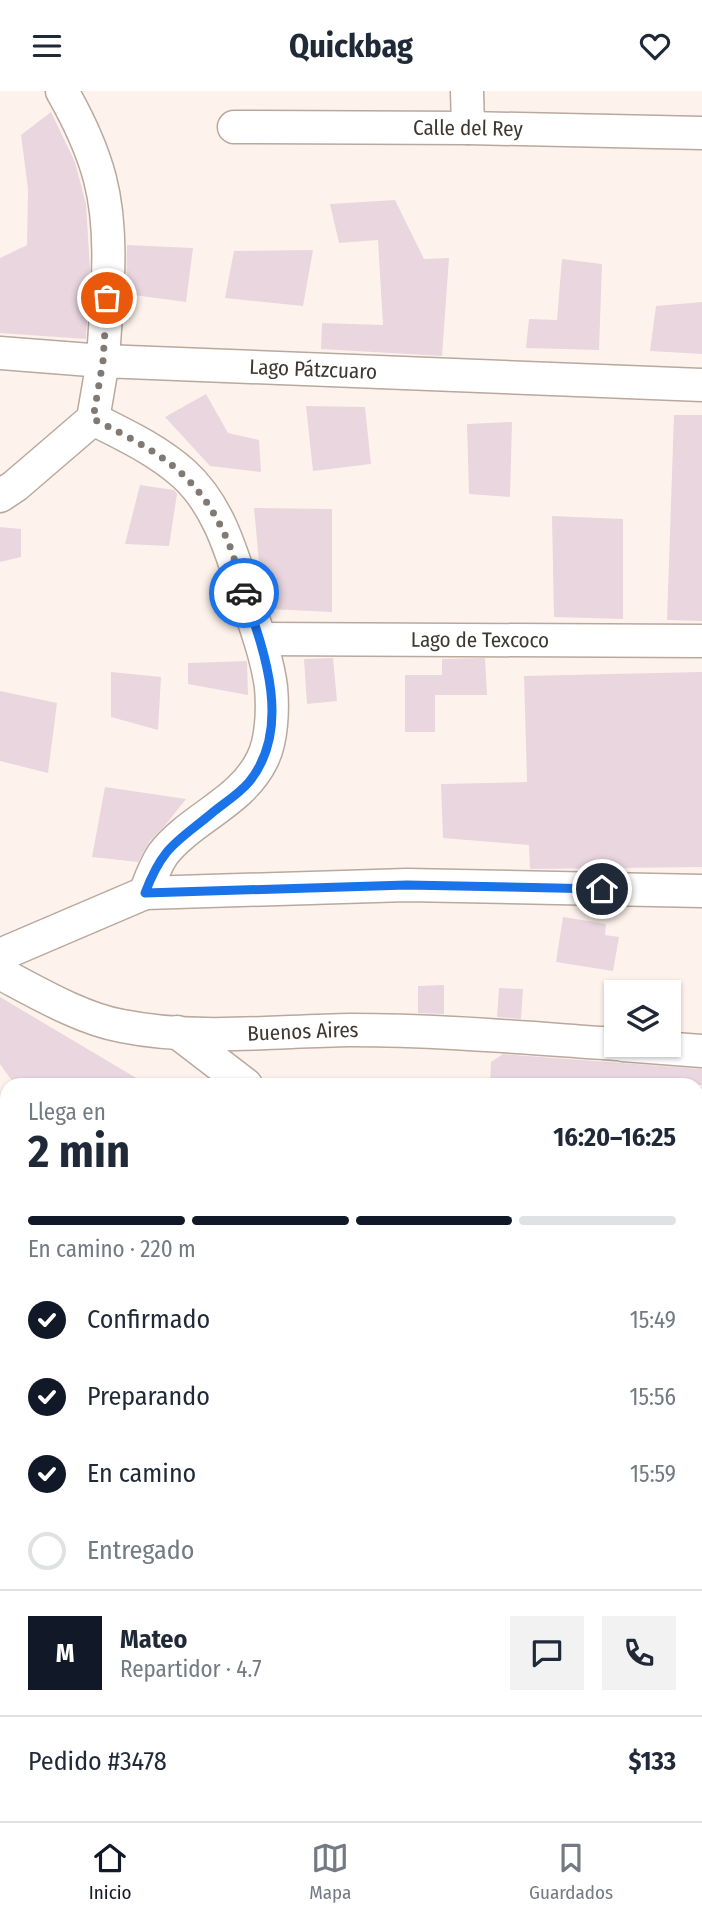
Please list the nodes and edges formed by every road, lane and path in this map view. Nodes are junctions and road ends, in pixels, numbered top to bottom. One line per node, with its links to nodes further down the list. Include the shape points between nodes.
1 (62, 91): 7 (street, via 85,135 100,180 107,241)
2 (467, 91): 4 (street)
3 (234, 127): 4 (street, Calle del Rey)
4 (468, 128): 5 (street, Calle del Rey)
5 (702, 133)
6 (0, 353): 7 (street, Lago Pátzcuaro)
7 (103, 361): 8 (street, Lago Pátzcuaro); 9 (street)
8 (702, 385)
9 (93, 419): 10 (street); 11 (street, via 147,446 184,474 208,501 227,539)
10 (0, 496)
11 (260, 639): 12 (street, Lago de Texcoco); 14 (street, via 271,688 264,758 248,783 180,836 163,855)
12 (702, 641)
13 (702, 891): 14 (street, via 407,885)
14 (145, 893): 15 (street)
15 (0, 954)
16 (0, 973): 17 (street, Buenos Aires, via 119,1026)
17 (177, 1032): 18 (street, Buenos Aires, via 395,1031); 21 (street)
18 (604, 1043)
19 (681, 1049): 20 (street)
20 (702, 1051)
21 (237, 1078)

